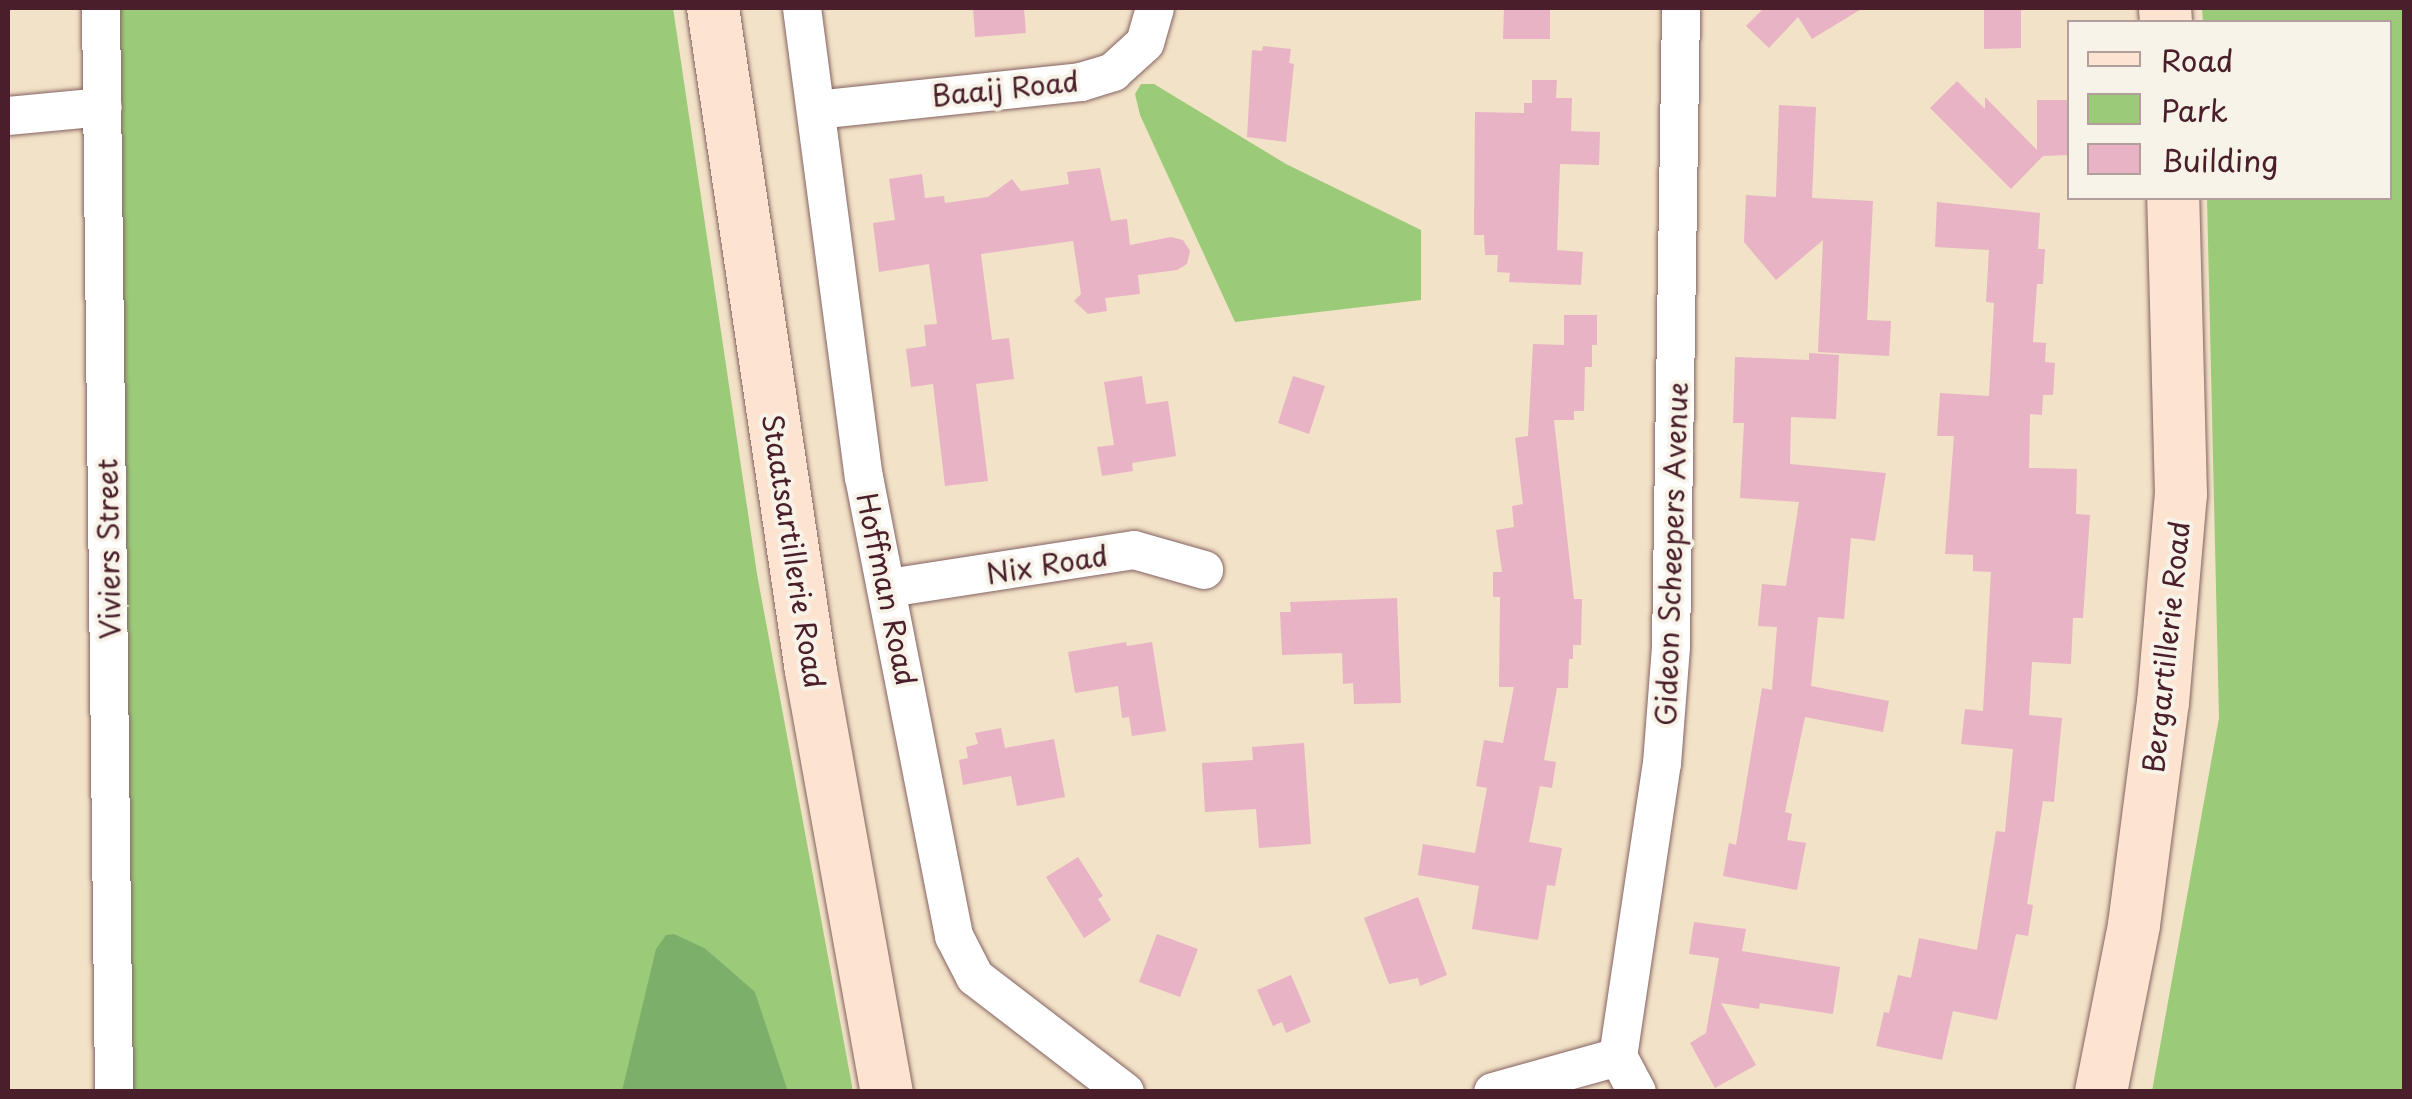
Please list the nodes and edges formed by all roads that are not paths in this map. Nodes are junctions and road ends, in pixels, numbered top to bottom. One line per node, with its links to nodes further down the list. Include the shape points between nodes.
1 (101, 8): 6 (street, Viviers Street)
2 (712, 8): 14 (street, Staatsartillerie Road, via 811,670)
3 (802, 8): 7 (street, Hoffman Road)
4 (1155, 8): 7 (street, Baaij Road, via 1145,44 1113,72 1082,82)
5 (1681, 8): 12 (street, Gideon Scheepers Avenue, via 1672,646 1662,764)
6 (103, 107): 8 (street); 13 (street, Viviers Street)
7 (816, 110): 11 (street, Hoffman Road, via 845,356)
8 (8, 116)
9 (2174, 200): 18 (street, Bergartillerie Road, via 2182,495 2138,888)
10 (1204, 570): 11 (street, Nix Road, via 1134,550)
11 (889, 588): 15 (street, Hoffman Road, via 962,958 975,978)
12 (1618, 1057): 16 (street); 17 (street)
13 (114, 1092)
14 (887, 1092)
15 (1125, 1092)
16 (1493, 1092)
17 (1637, 1092)
18 (2101, 1092)

